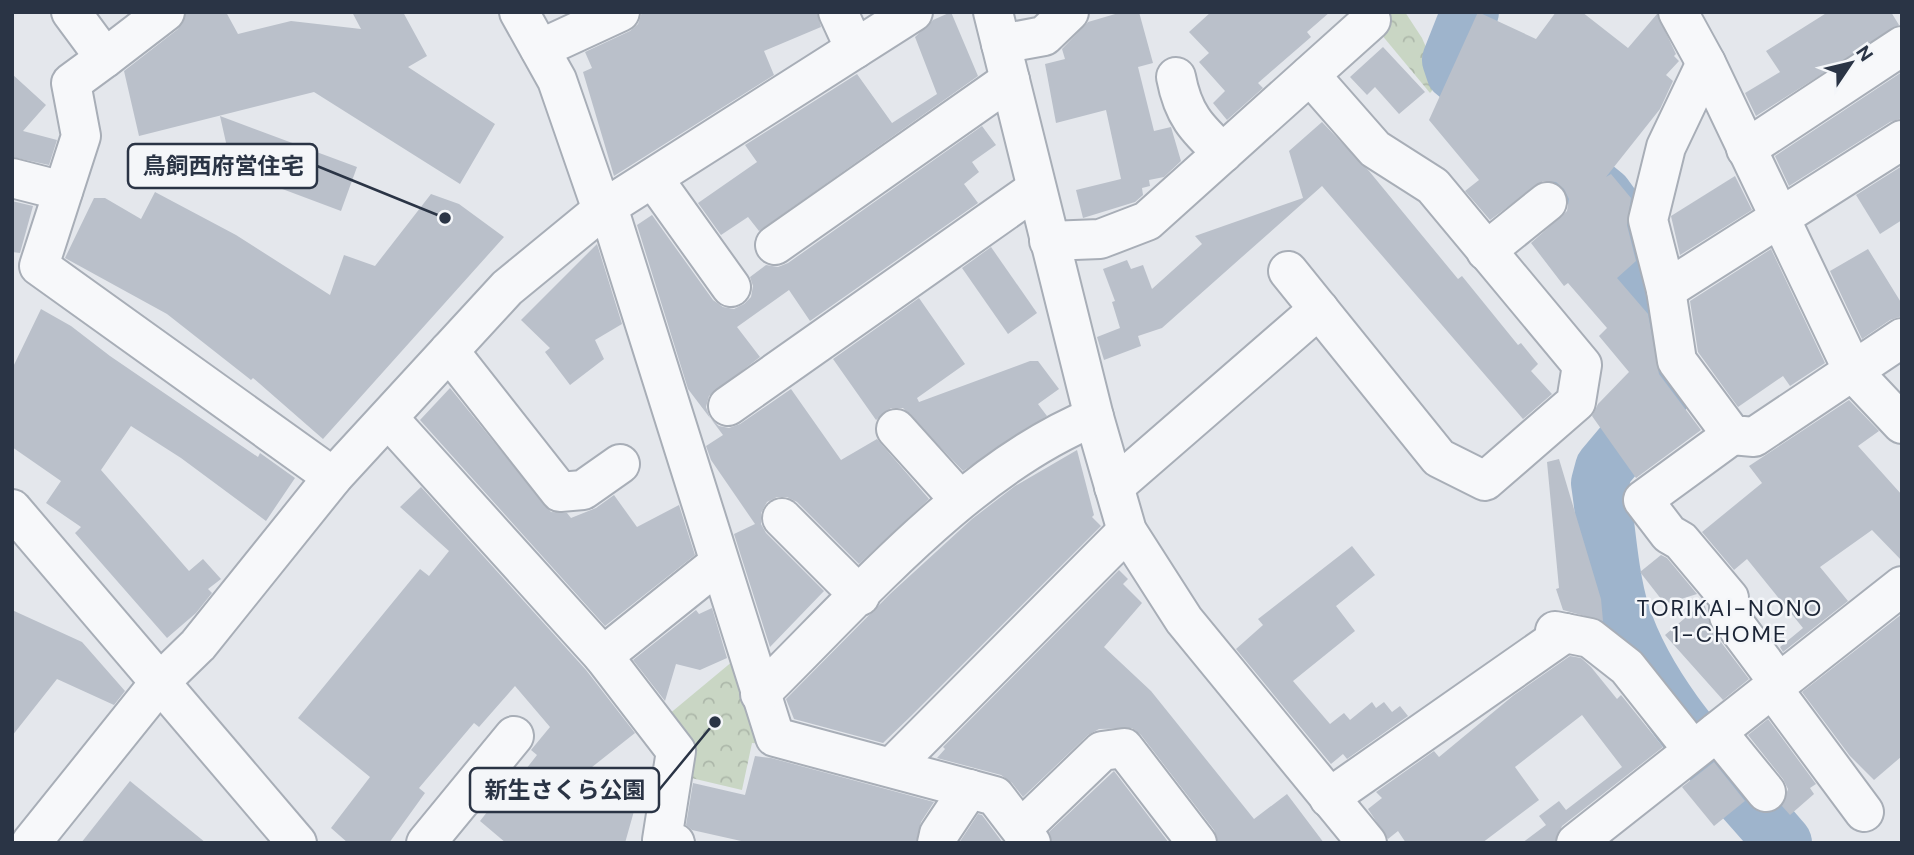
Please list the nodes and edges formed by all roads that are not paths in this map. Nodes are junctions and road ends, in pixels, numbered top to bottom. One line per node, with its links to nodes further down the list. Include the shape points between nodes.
1 (71, 12): 14 (street)
2 (165, 12): 14 (street)
3 (519, 12): 12 (street)
4 (620, 12): 12 (street)
5 (838, 12): 13 (street)
6 (913, 12): 13 (street)
7 (1069, 12): 10 (street, via 1044,36)
8 (1678, 12): 15 (street)
9 (1371, 20): 16 (street)
10 (997, 28): 18 (street)
11 (1902, 46): 20 (street)
12 (540, 49): 27 (street, via 557,80)
13 (855, 49): 23 (street)
14 (105, 58): 25 (street, via 71,83 81,136)
15 (1706, 64): 20 (street); 34 (street, via 1666,147 1648,220)
16 (1310, 75): 21 (street); 31 (street, via 1375,149 1433,186)
17 (1176, 78): 21 (street, via 1181,105)
18 (1010, 80): 24 (street); 30 (street)
19 (1902, 140): 28 (street)
20 (1746, 149): 28 (street)
21 (1223, 153): 29 (street, via 1167,205 1124,232 1100,239)
22 (12, 178): 25 (street)
23 (653, 178): 27 (street); 33 (street)
24 (1036, 189): 29 (street); 39 (street)
25 (63, 191): 46 (street, via 38,266)
26 (1547, 202): 31 (street)
27 (605, 208): 37 (street, via 507,288); 52 (street)
28 (1779, 217): 34 (street); 38 (street)
29 (1049, 241): 40 (street)
30 (775, 245)
31 (1486, 251): 35 (street, via 1582,365 1576,402 1485,481 1439,458)
32 (1289, 271): 35 (street)
33 (731, 287)
34 (1666, 290): 44 (street, via 1678,360)
35 (1319, 309): 47 (street)
36 (1902, 338): 38 (street)
37 (449, 351): 41 (street); 45 (street, via 560,492 583,490)
38 (1854, 373): 42 (street); 44 (street, via 1754,437)
39 (728, 406)
40 (1094, 417): 47 (street); 48 (street, via 1060,431)
41 (389, 419): 46 (street); 55 (street)
42 (1902, 424)
43 (896, 429): 48 (street)
44 (1732, 435): 57 (street, via 1643,500 1729,598 1729,616)
45 (620, 464)
46 (332, 477): 56 (street, via 198,645)
47 (1114, 487): 51 (street)
48 (960, 499): 54 (street)
49 (12, 509): 56 (street)
50 (782, 518): 54 (street)
51 (1127, 531): 61 (street); 64 (street, via 1184,620)
52 (719, 563): 55 (street); 58 (street)
53 (1902, 586): 57 (street)
54 (860, 596): 58 (street)
55 (603, 656): 71 (street, via 676,751 662,840)
56 (161, 681): 68 (street); 69 (street)
57 (1776, 685): 60 (street); 65 (street)
58 (760, 694): 61 (street, via 775,737)
59 (514, 736): 70 (street, via 458,781)
60 (1702, 743): 63 (street); 64 (street, via 1590,638 1560,632); 74 (street)
61 (893, 766): 62 (street)
62 (969, 789): 66 (street, via 995,796); 72 (street)
63 (1766, 792)
64 (1329, 798): 67 (street)
65 (1864, 812)
66 (1026, 836): 73 (street, via 1102,751 1124,748)
67 (1359, 840)
68 (32, 843)
69 (296, 843)
70 (426, 843)
71 (675, 843)
72 (937, 843)
73 (1197, 843)
74 (1576, 843)

